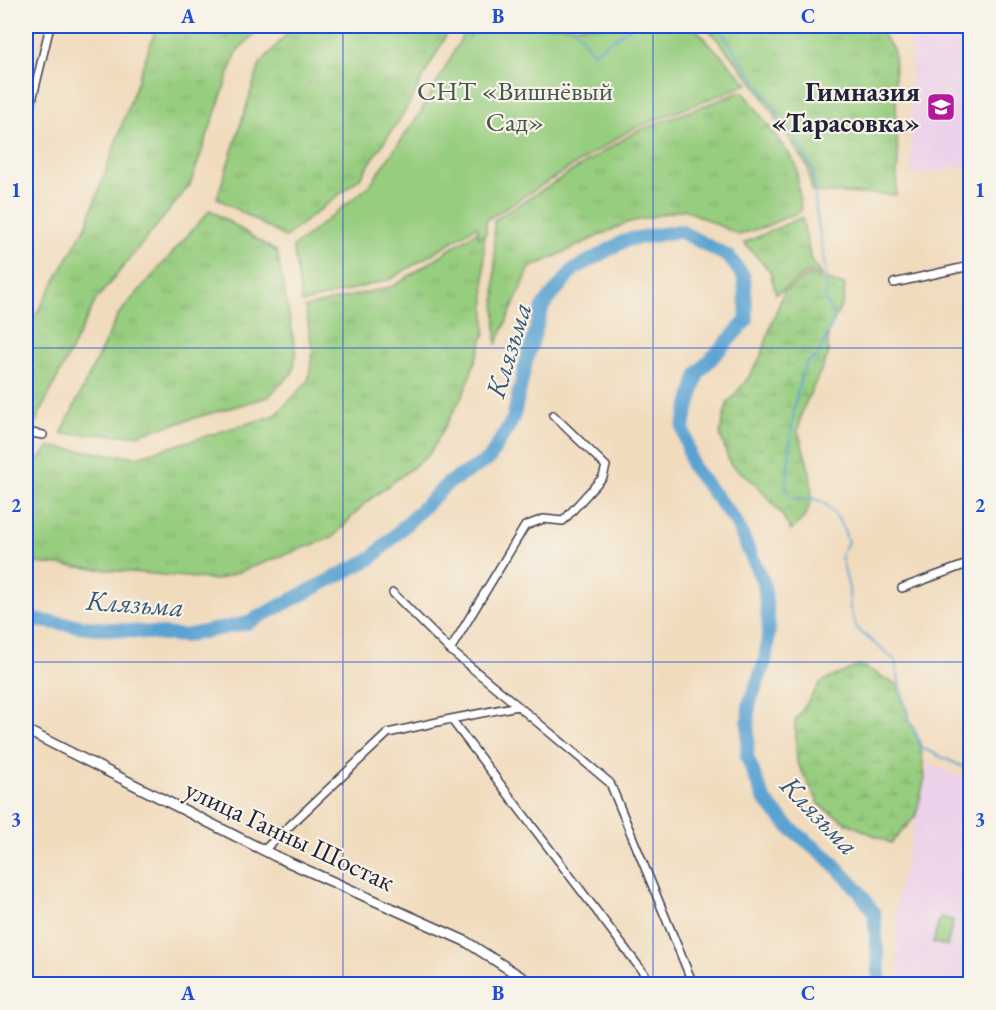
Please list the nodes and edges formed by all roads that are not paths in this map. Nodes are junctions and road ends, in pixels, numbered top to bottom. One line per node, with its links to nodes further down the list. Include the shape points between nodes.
1 (50, 26): 2 (street)
2 (26, 125)
3 (970, 266): 4 (street)
4 (894, 282)
5 (553, 415): 11 (street, via 606,466 603,477 563,521 543,519 525,526)
6 (26, 432): 7 (street)
7 (43, 435)
8 (970, 563): 9 (street)
9 (902, 588)
10 (393, 593): 11 (street)
11 (450, 650): 12 (street)
12 (518, 706): 13 (street); 18 (street, via 610,783)
13 (451, 719): 15 (street, via 388,733); 17 (street)
14 (26, 730): 15 (main road, улица Ганны Шостак)
15 (264, 850): 16 (main road, улица Ганны Шостак, via 465,941)
16 (532, 984)
17 (652, 984)
18 (693, 984)

